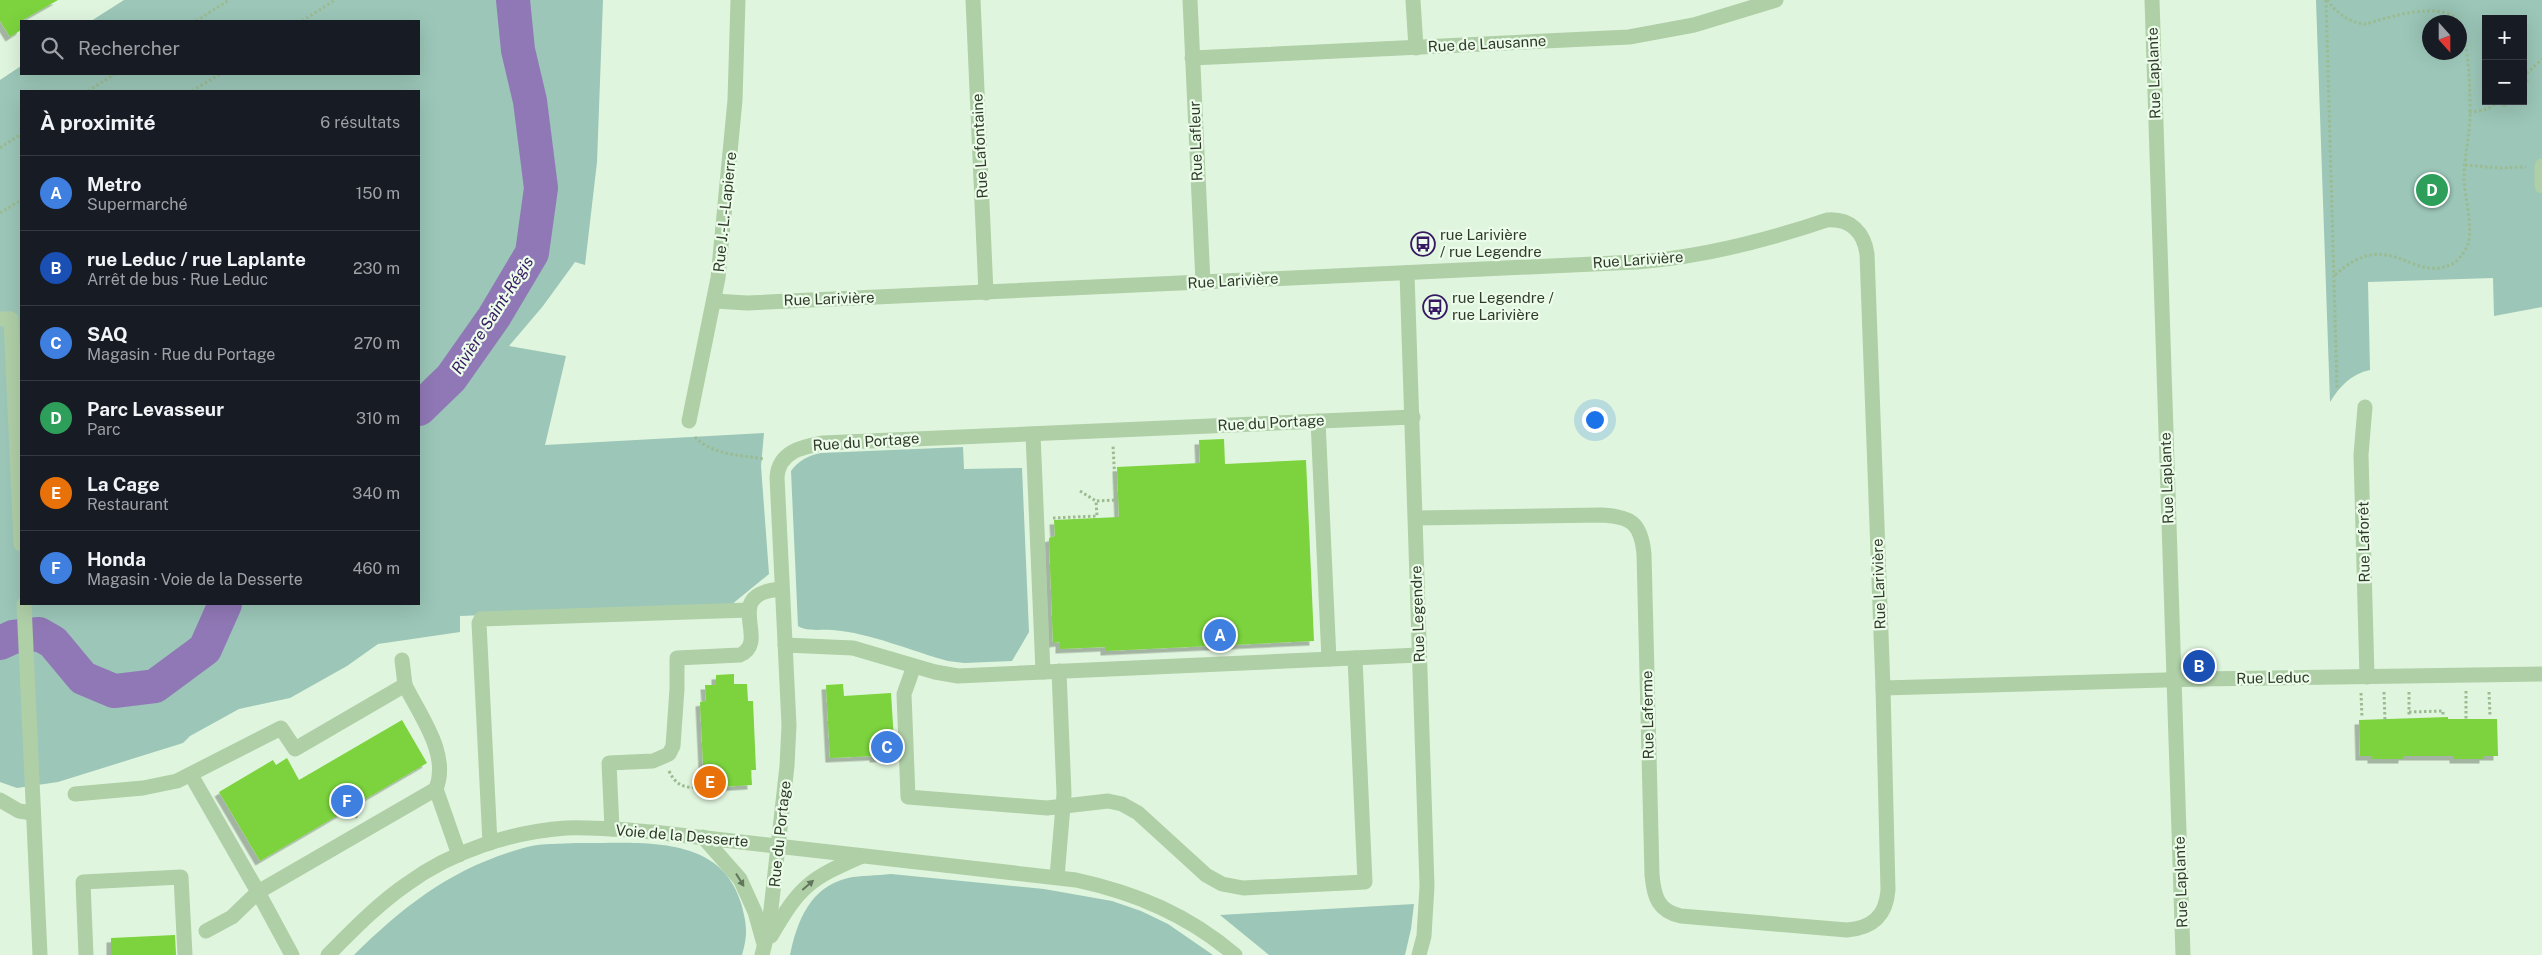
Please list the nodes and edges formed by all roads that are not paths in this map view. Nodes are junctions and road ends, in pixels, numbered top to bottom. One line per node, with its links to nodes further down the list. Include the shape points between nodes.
1 (738, 0): 14 (street, Rue J.-L.-Lapierre, via 731,156)
2 (973, 0): 13 (street, Rue Lafontaine)
3 (1190, 0): 8 (street, Rue Lafleur)
4 (1413, 0): 7 (street)
5 (1776, 0): 7 (street, Rue de Lausanne, via 1694,25 1640,36)
6 (2152, 0): 36 (street, Rue Laplante)
7 (1416, 48): 8 (street, Rue de Lausanne)
8 (1192, 58): 12 (street, Rue Lafleur)
9 (2542, 166): 10 (street)
10 (2542, 186)
11 (1407, 273): 12 (street, Rue Larivière); 18 (street, Rue Legendre); 38 (street, Rue Larivière, via 1660,260 1735,248 1827,220 1851,224 1862,236 1868,254)
12 (1203, 283): 13 (street, Rue Larivière)
13 (986, 293): 14 (street, Rue Larivière, via 747,303)
14 (715, 301): 19 (street, Rue J.-L.-Lapierre)
15 (0, 319): 16 (street, via 11,318)
16 (7, 389): 23 (street)
17 (2365, 407): 35 (street, Rue Laforêt, via 2361,455)
18 (1413, 416): 20 (street, Rue du Portage); 22 (street, Rue Legendre)
19 (690, 421)
20 (1318, 421): 21 (street, Rue du Portage); 30 (street)
21 (1033, 434): 24 (street, Rue du Portage, via 823,443 793,451 782,459 778,468); 33 (street)
22 (1416, 518): 28 (street, Rue Legendre); 53 (street, Rue Laferme, via 1600,514 1626,518 1633,523 1639,530 1644,554 1652,875 1658,903 1666,912 1681,916 1847,930 1862,928)
23 (20, 533)
24 (782, 589): 26 (street, via 757,594); 27 (street, Rue du Portage)
25 (24, 609): 44 (street)
26 (749, 610): 45 (street, via 750,640 745,653 677,658 678,689 670,754 654,761 609,764); 47 (street, via 481,619)
27 (785, 645): 32 (street, via 853,648); 48 (street, Rue du Portage, via 788,747)
28 (1420, 655): 29 (street); 62 (street, Rue Legendre, via 1427,886 1424,936)
29 (1355, 658): 30 (street); 43 (street, via 1365,882 1235,887 1222,884 1206,875 1148,820 1122,804 1096,801)
30 (1329, 659): 33 (street)
31 (402, 660): 37 (street)
32 (914, 666): 33 (street, via 958,676); 43 (street, via 904,694 908,797 1047,808)
33 (1051, 671): 43 (street)
34 (2542, 674): 35 (street, Rue Leduc)
35 (2364, 677): 36 (street, Rue Leduc)
36 (2174, 680): 38 (street, Rue Leduc); 63 (street, Rue Laplante)
37 (405, 685): 39 (street, via 295,749 281,728); 40 (street, via 439,753 440,778)
38 (1883, 688): 53 (street, Rue Larivière, via 1888,890)
39 (192, 775): 41 (street, via 143,788); 52 (street)
40 (436, 790): 49 (street); 52 (street)
41 (75, 794)
42 (0, 800): 44 (street, via 19,811)
43 (1064, 806): 51 (street)
44 (33, 813): 56 (street)
45 (612, 829): 46 (street, Voie de la Desserte); 47 (street, Voie de la Desserte, via 547,830)
46 (703, 837): 48 (street, Voie de la Desserte); 55 (street, Rue du Portage, one-way to 55, via 740,879 754,912)
47 (490, 843): 49 (street, Voie de la Desserte)
48 (779, 846): 50 (street, Voie de la Desserte); 55 (street, Rue du Portage)
49 (460, 855): 60 (street, Voie de la Desserte, via 407,883)
50 (864, 855): 51 (street, Voie de la Desserte); 55 (street, Rue du Portage, one-way to 50, via 789,906 804,888 817,877)
51 (1057, 877): 61 (street, Voie de la Desserte, via 1095,884 1143,899 1198,926)
52 (258, 892): 54 (street, via 232,917); 59 (street)
53 (1878, 920)
54 (206, 931)
55 (764, 950)
56 (40, 955)
57 (86, 955): 58 (street, via 83,882 181,877)
58 (186, 955)
59 (292, 955)
60 (328, 955)
61 (1235, 955)
62 (1419, 955)
63 (2183, 955)

